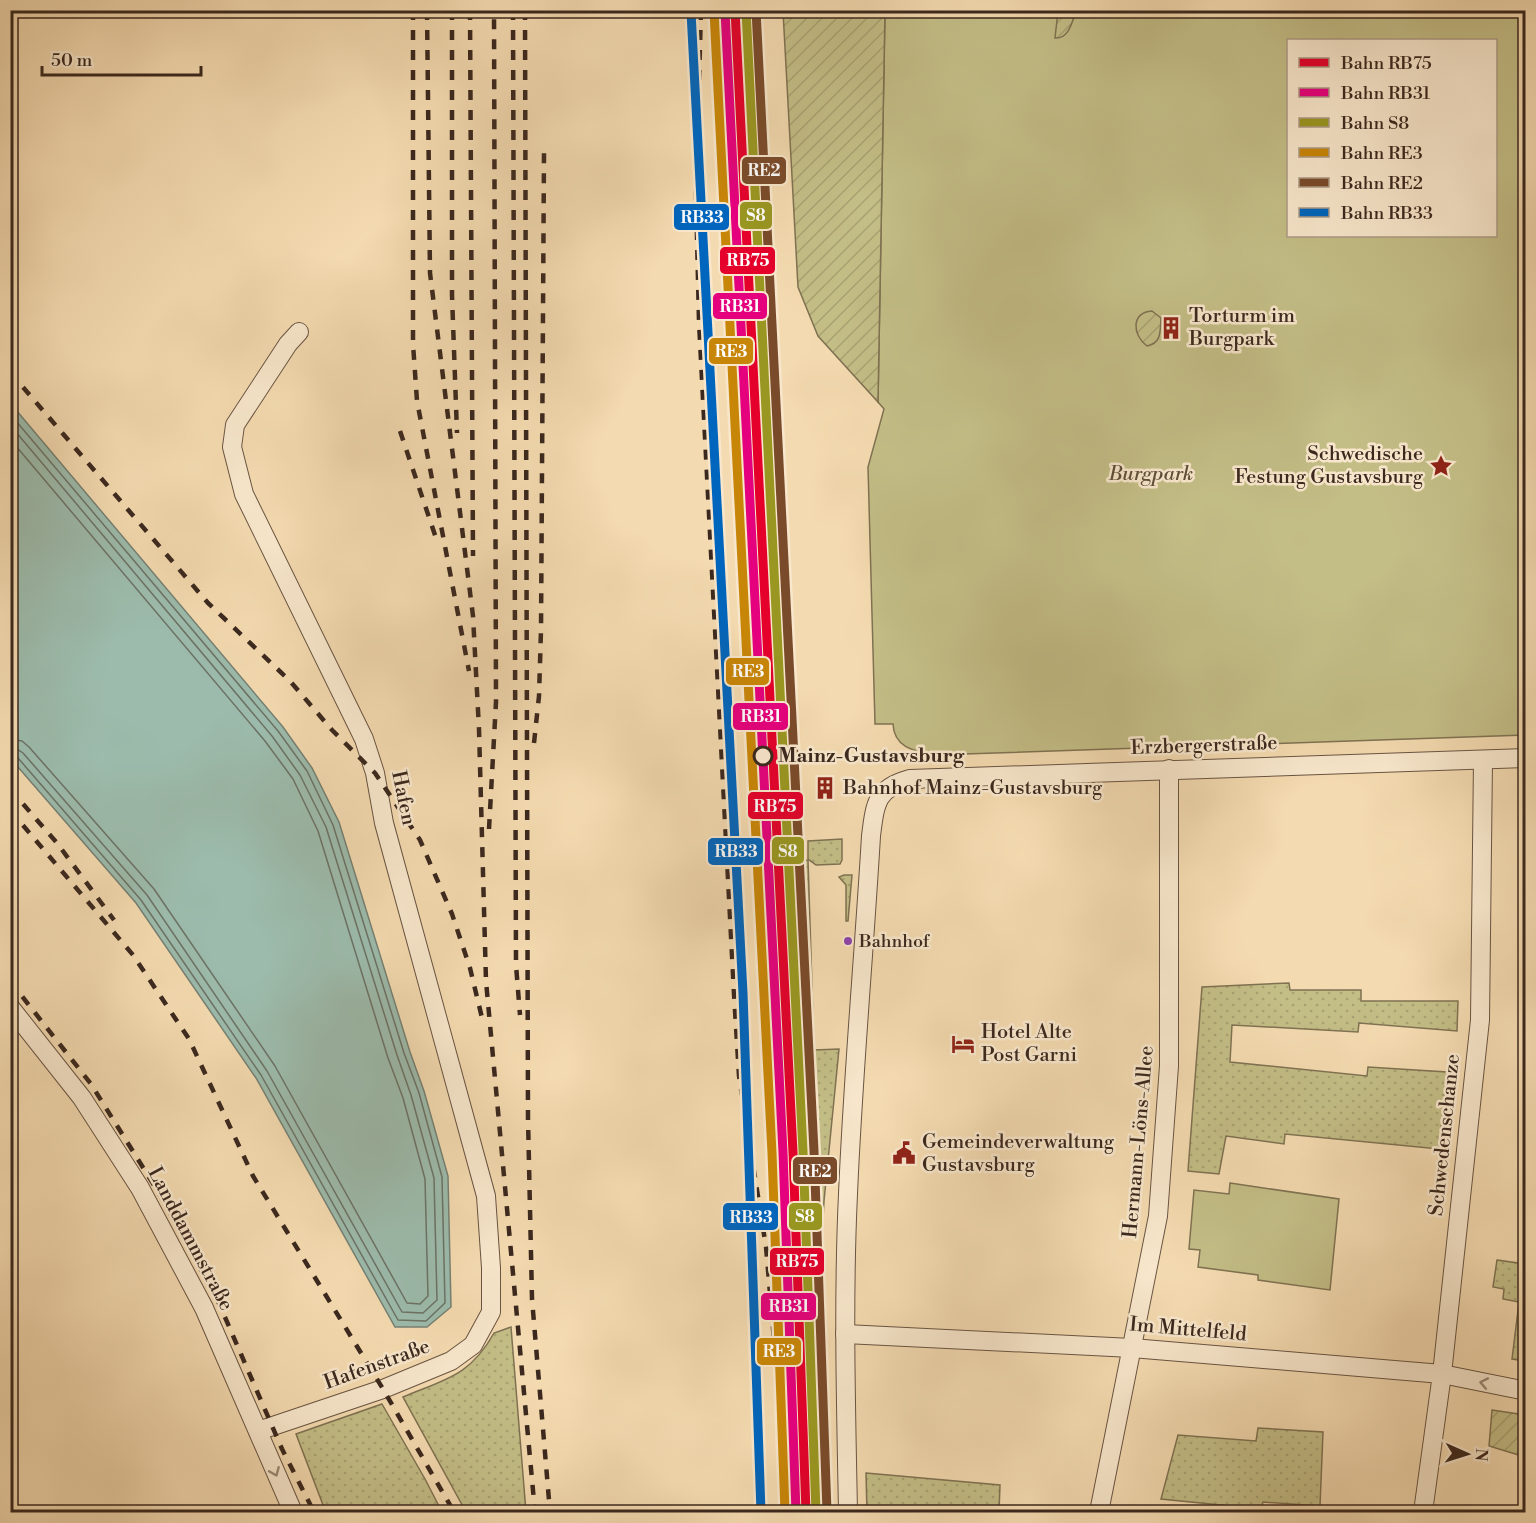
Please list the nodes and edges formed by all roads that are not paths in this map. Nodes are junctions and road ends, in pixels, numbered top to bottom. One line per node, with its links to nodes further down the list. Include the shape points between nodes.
1 (299, 332): 6 (street, Hafen, via 235,425 235,465 244,494 364,739 375,773 384,823 486,1196)
2 (1526, 758): 3 (street, Erzbergerstraße)
3 (1483, 760): 4 (street, Erzbergerstraße); 9 (street, Schwedenschanze, via 1480,1020)
4 (1168, 769): 7 (street, Erzbergerstraße, via 910,779 886,789 875,806 852,1117); 8 (street, Hermann-Löns-Allee, via 1169,1066 1158,1216)
5 (10, 1007): 11 (street, Landdammstraße, via 82,1098 140,1188 204,1308)
6 (491, 1312): 11 (street, Hafenstraße, via 473,1345 451,1361 383,1389)
7 (844, 1334): 8 (street, Im Mittelfeld); 13 (street)
8 (1132, 1348): 9 (street, Im Mittelfeld); 14 (street, Hermann-Löns-Allee)
9 (1442, 1374): 10 (street, Im Mittelfeld, one-way to 9); 15 (street, Schwedenschanze)
10 (1526, 1391)
11 (258, 1431): 12 (street, Landdammstraße, one-way to 12)
12 (293, 1512)
13 (848, 1512)
14 (1099, 1512)
15 (1423, 1512)

